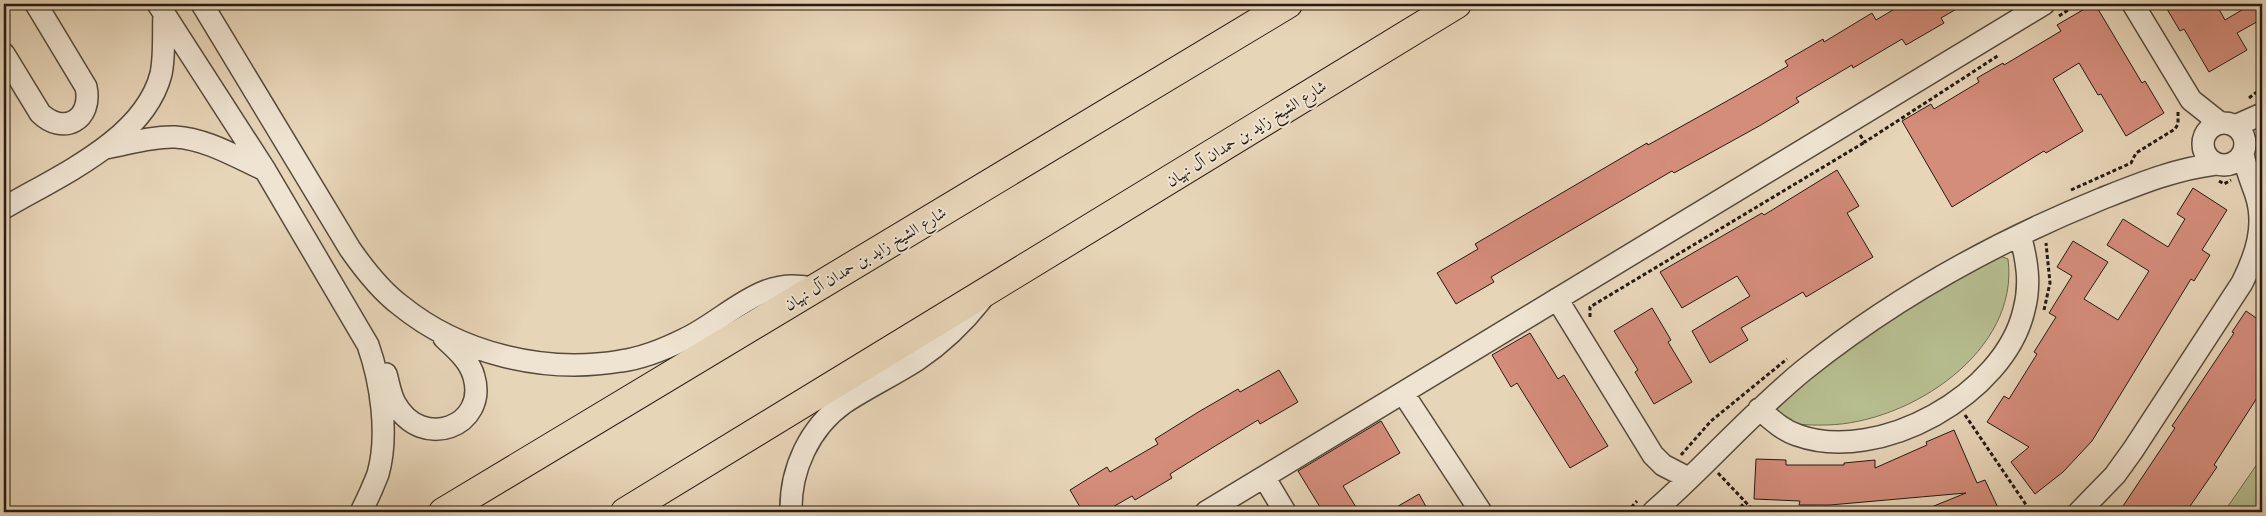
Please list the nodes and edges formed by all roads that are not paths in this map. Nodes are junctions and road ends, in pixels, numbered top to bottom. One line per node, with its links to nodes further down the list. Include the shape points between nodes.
1 (36, 4): 8 (street, via 86,88 87,106 82,115 65,124 47,120)
2 (202, 4): 18 (street, via 350,249 365,270 398,304)
3 (1288, 4): 15 (main road, شارع الشيخ زايد بن حمدان آل نهيان)
4 (1457, 4): 16 (main road, شارع الشيخ زايد بن حمدان آل نهيان)
5 (2044, 4): 17 (street)
6 (2133, 4): 11 (street, via 2184,105)
7 (161, 8): 10 (street, via 161,72 155,92 142,111); 12 (street)
8 (4, 54)
9 (2262, 115): 11 (street)
10 (106, 148): 12 (street, via 175,137 210,145); 13 (street)
11 (2227, 153): 14 (street, via 2063,215); 32 (street, via 2256,196 2260,212 2259,244 2252,264 2133,450 2115,475)
12 (265, 170): 19 (street)
13 (4, 208)
14 (2022, 243): 21 (street, via 1964,264 1892,307 1804,371); 21 (street, via 2028,291 2017,330 1975,387 1936,416 1890,434 1832,441 1798,436 1783,429)
15 (814, 289): 18 (street, via 790,284 774,287 686,339 643,356 601,364 530,362 476,347); 25 (main road, شارع الشيخ زايد بن حمدان آل نهيان)
16 (986, 293): 26 (main road, شارع الشيخ زايد بن حمدان آل نهيان); 27 (street, via 961,324 939,344 843,404 823,422 807,444 797,468)
17 (1557, 300): 20 (street); 23 (street, via 1653,455 1663,466)
18 (431, 327): 19 (street, via 459,352 474,377 476,391 472,405 466,416 447,429 423,428 403,414 396,404 380,359)
19 (368, 345): 24 (street, via 376,374 383,430 378,472)
20 (1403, 393): 22 (street); 30 (street)
21 (1759, 409): 23 (street)
22 (1264, 477): 28 (street); 29 (street)
23 (1688, 478): 31 (street)
24 (361, 512)
25 (443, 512)
26 (625, 512)
27 (791, 512)
28 (1206, 512)
29 (1285, 512)
30 (1480, 512)
31 (1653, 512)
32 (2079, 512)

